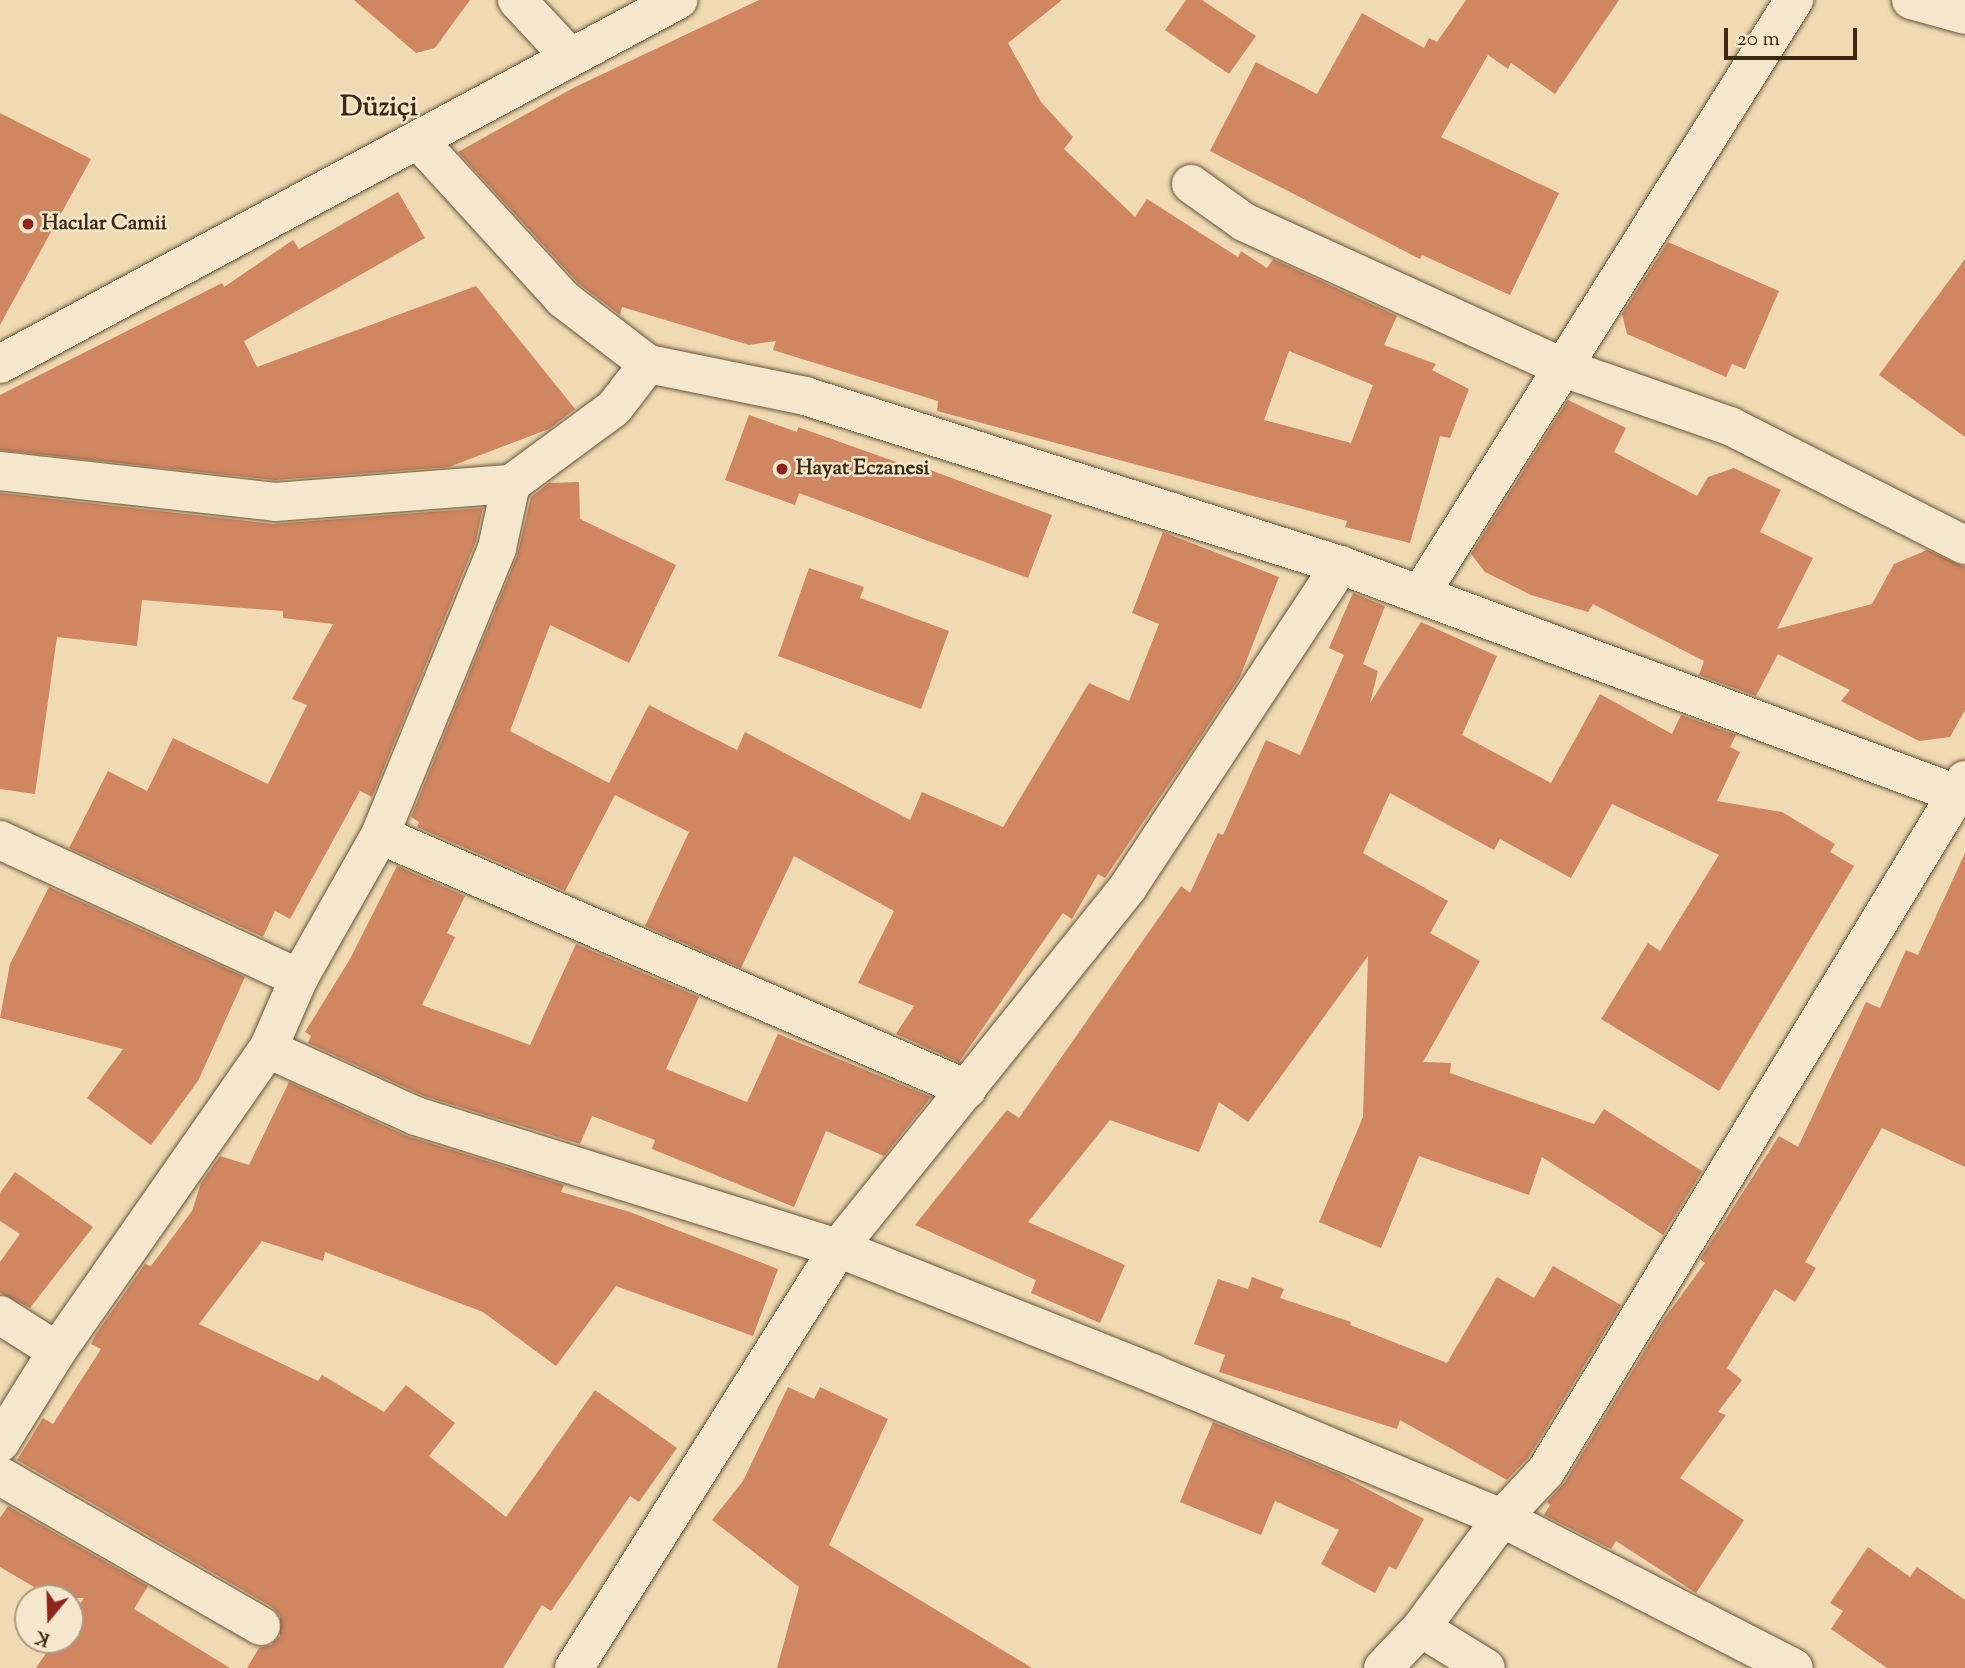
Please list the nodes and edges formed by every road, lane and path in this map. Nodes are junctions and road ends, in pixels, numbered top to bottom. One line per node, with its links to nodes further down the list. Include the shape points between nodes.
1 (517, 0): 6 (street)
2 (678, 0): 6 (street)
3 (1794, 0): 11 (street)
4 (1912, 0): 5 (street)
5 (1965, 15)
6 (570, 57): 7 (street)
7 (418, 140): 9 (street, via 563,299); 10 (street)
8 (1191, 184): 11 (street, via 1244,222)
9 (648, 363): 13 (street, via 614,408); 15 (street, via 805,396)
10 (0, 364)
11 (1564, 369): 14 (street, via 1730,426); 16 (street)
12 (0, 471): 13 (street, via 275,502)
13 (510, 485): 18 (street, via 497,548)
14 (1965, 545)
15 (1340, 565): 16 (street); 22 (street, via 1128,887)
16 (1421, 593): 17 (street)
17 (1963, 791): 28 (street, via 1546,1471)
18 (380, 835): 20 (street); 22 (street)
19 (0, 840): 20 (street)
20 (299, 978): 21 (street)
21 (268, 1049): 23 (street, via 416,1116); 25 (street)
22 (967, 1089): 23 (street)
23 (838, 1248): 28 (street); 31 (street)
24 (0, 1315): 25 (street)
25 (57, 1351): 26 (street)
26 (0, 1443)
27 (0, 1476): 29 (street)
28 (1502, 1518): 30 (street); 34 (street)
29 (261, 1626)
30 (1421, 1628): 32 (street); 33 (street)
31 (574, 1668)
32 (1383, 1668)
33 (1486, 1668)
34 (1794, 1668)

